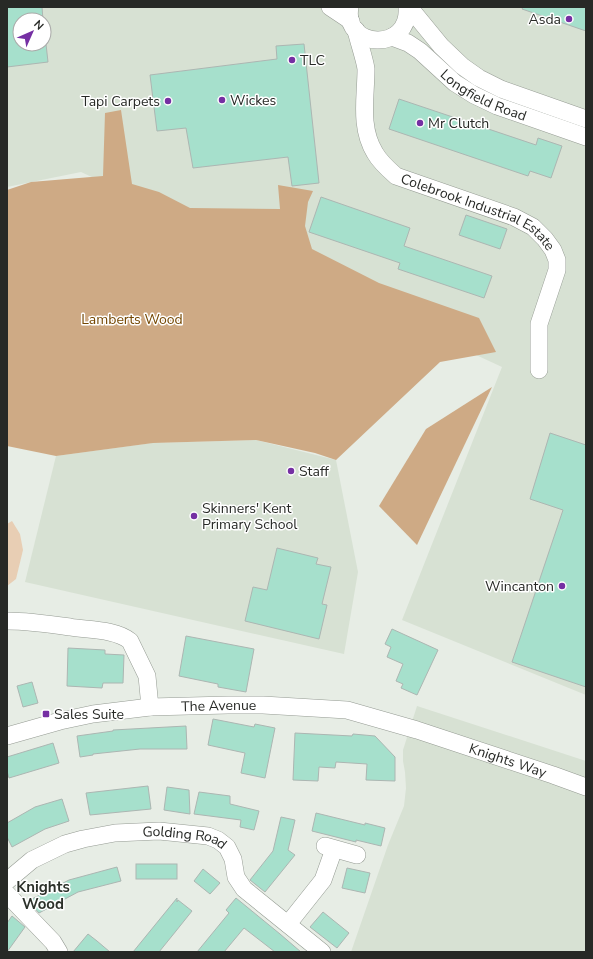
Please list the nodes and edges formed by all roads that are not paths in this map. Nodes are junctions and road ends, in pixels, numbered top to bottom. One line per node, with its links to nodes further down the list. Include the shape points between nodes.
1 (330, 7): 3 (street)
2 (408, 7): 4 (street, via 405,23 400,32); 6 (street, Longfield Road, via 441,46 479,78)
3 (352, 19): 4 (street, Longfield Road, via 361,36 376,41); 5 (street, Colebrook Industrial Estate)
4 (388, 39): 5 (street); 7 (street, Longfield Road, via 408,43 455,83 474,95 497,106)
5 (366, 67): 8 (street, Colebrook Industrial Estate, via 364,118 375,154 385,166 396,176 514,217 533,227 553,250 557,270 539,324)
6 (586, 119)
7 (586, 136)
8 (539, 370)
9 (7, 621): 10 (street, via 98,630 126,638 130,641 147,676)
10 (150, 707): 11 (street, The Avenue, via 228,704 347,710); 12 (street, The Avenue, via 93,714)
11 (430, 735): 13 (street, Knights Way)
12 (7, 736)
13 (586, 787)
14 (357, 855): 17 (street, via 329,848 323,880)
15 (7, 881): 17 (street, Golding Road, via 32,860 48,851 82,839 114,833 159,831 208,836 227,847 233,859 236,877 244,889)
16 (7, 894): 18 (street)
17 (288, 924): 19 (street, Golding Road)
18 (60, 952)
19 (322, 952)

